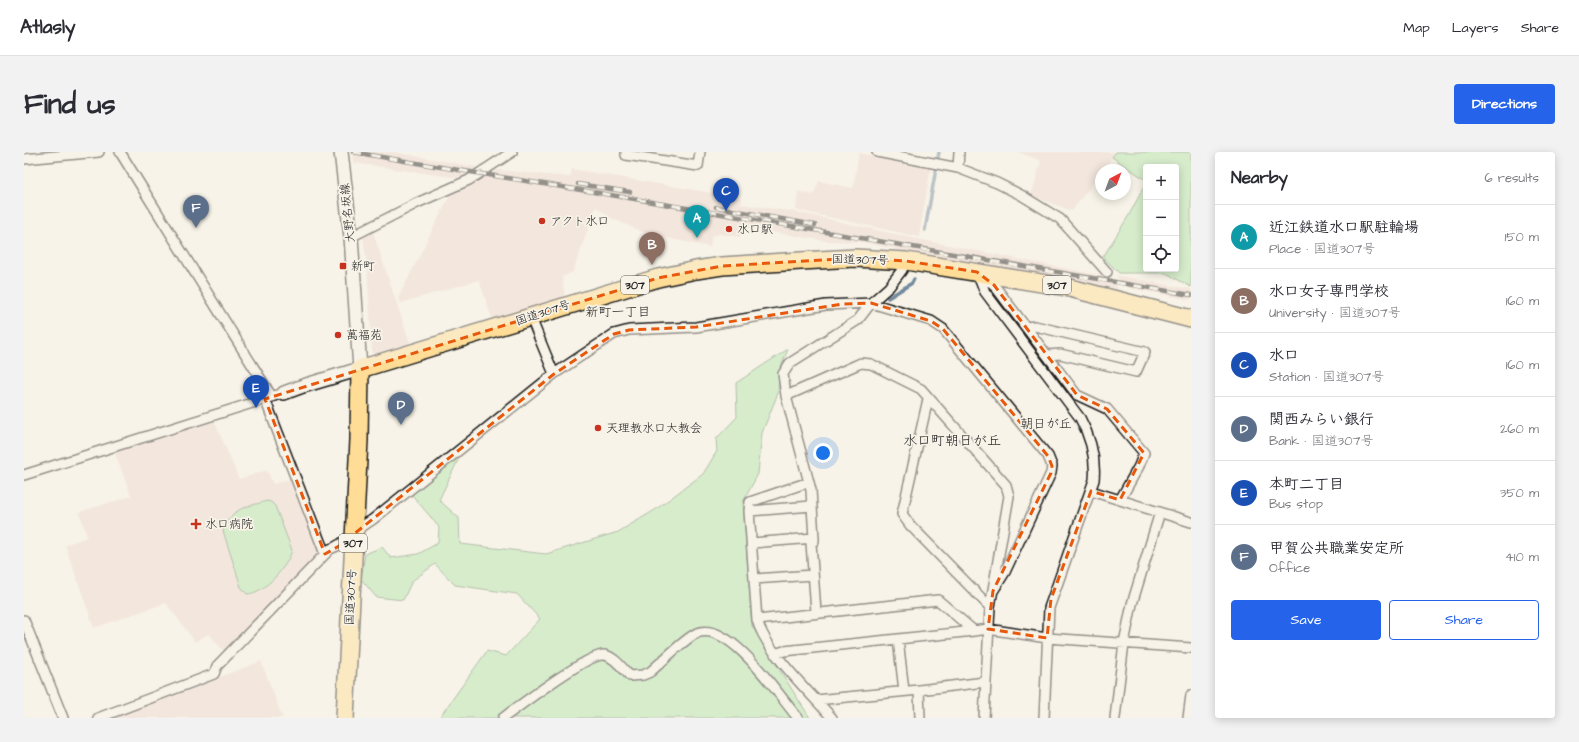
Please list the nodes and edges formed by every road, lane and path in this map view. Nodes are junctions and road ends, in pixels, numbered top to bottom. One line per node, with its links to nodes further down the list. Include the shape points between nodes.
1 (99, 152): 9 (street)
2 (120, 152): 22 (street)
3 (341, 152): 11 (main road, 大野名坂線)
4 (512, 152): 11 (street, via 470,180 417,202)
5 (626, 152): 6 (street, via 626,155 698,166)
6 (700, 152)
7 (877, 152): 10 (street)
8 (959, 152): 10 (street)
9 (24, 159)
10 (958, 168): 14 (street, via 997,182 1060,219)
11 (351, 238): 20 (main road, 大野名坂線)
12 (906, 261): 13 (highway, 国道307号 / 307); 15 (street, via 889,287); 16 (highway, 国道307号 / 307, via 855,258 696,270 658,278)
13 (977, 272): 17 (highway, 国道307号 / 307, via 1066,287); 18 (street, via 994,285); 27 (street, via 985,292 1086,428 1095,460)
14 (1107, 272)
15 (871, 303): 21 (street, via 826,305 696,327 630,330 614,334); 23 (street, via 858,320 790,363 783,374); 39 (street, via 931,321 943,330 1048,456 1052,466 1051,473 1005,572)
16 (531, 318): 20 (highway, 国道307号 / 307); 21 (street)
17 (1191, 319)
18 (1026, 327): 19 (street); 19 (street, via 1035,326 1145,352 1136,372 1060,354)
19 (1048, 355): 28 (street, via 1077,395 1107,409 1144,453)
20 (360, 369): 22 (main road); 33 (highway, 国道307号 / 307)
21 (554, 374): 33 (street, via 378,516)
22 (274, 396): 25 (street); 36 (street)
23 (786, 396): 24 (street, via 861,364 871,364 913,384); 26 (street)
24 (928, 398): 39 (street, via 1006,484 1008,507); 40 (street, via 902,514)
25 (24, 475)
26 (809, 482): 29 (street); 30 (street, via 750,502)
27 (1091, 491): 28 (street); 46 (street, via 1051,599)
28 (1120, 500): 31 (street)
29 (812, 506): 30 (street); 34 (street)
30 (749, 511): 35 (street)
31 (1160, 512): 32 (street); 48 (street, via 1132,604)
32 (1191, 522)
33 (354, 532): 36 (street, via 339,546); 58 (highway, 国道307号 / 307)
34 (814, 538): 35 (street); 37 (street, via 811,543)
35 (752, 543): 38 (street)
36 (325, 554): 57 (street, via 217,666 214,674)
37 (813, 575): 38 (street); 41 (street)
38 (754, 579): 43 (street)
39 (993, 591): 40 (street)
40 (990, 607): 44 (street)
41 (816, 612): 43 (street); 45 (street, via 938,600)
42 (24, 620): 56 (street)
43 (757, 620): 50 (street)
44 (988, 629): 45 (street); 46 (street); 51 (street)
45 (974, 631): 47 (street)
46 (1047, 638): 48 (street); 64 (street)
47 (898, 639): 50 (street, via 784,651); 53 (street)
48 (1124, 643): 49 (street); 65 (street)
49 (1191, 648)
50 (776, 654): 55 (street)
51 (985, 682): 52 (street); 63 (street)
52 (919, 690): 53 (street); 62 (street)
53 (904, 691): 55 (street)
54 (1191, 695): 66 (street)
55 (816, 700): 61 (street)
56 (63, 718)
57 (98, 718)
58 (345, 718)
59 (503, 718): 60 (street, via 592,657 606,655 630,676 643,675 656,668 695,634 708,631 724,636 741,650)
60 (798, 718)
61 (832, 718)
62 (920, 718)
63 (984, 718)
64 (1044, 718)
65 (1115, 718)
66 (1188, 718)

